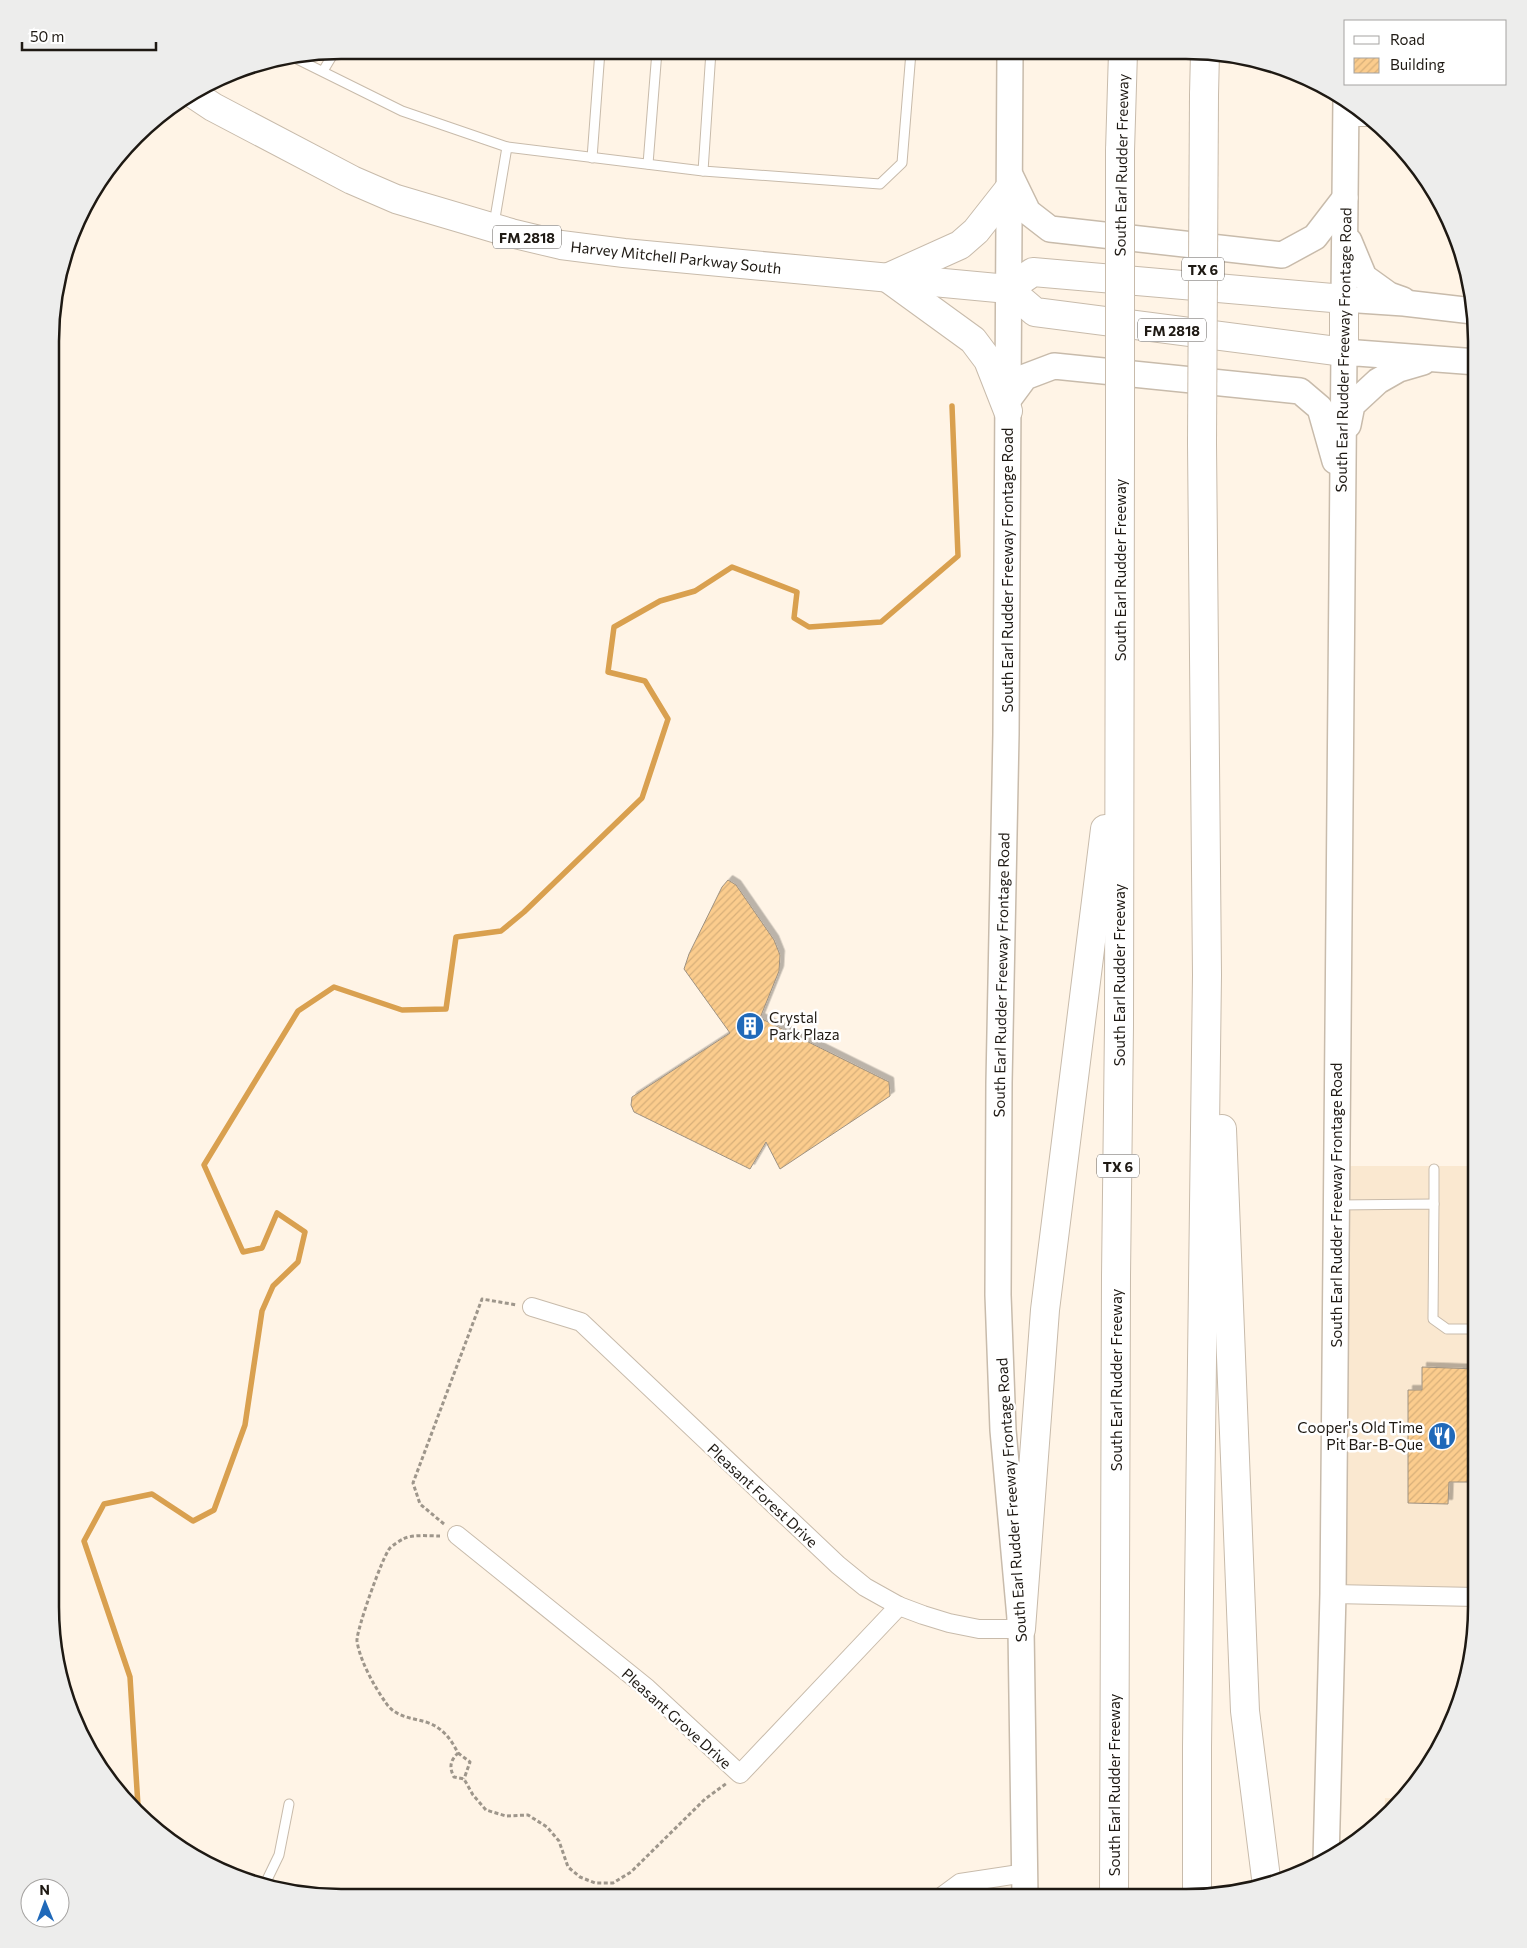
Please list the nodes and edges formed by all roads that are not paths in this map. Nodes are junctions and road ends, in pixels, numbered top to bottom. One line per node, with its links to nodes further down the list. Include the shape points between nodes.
1 (330, 59): 10 (lane)
2 (599, 59): 14 (lane)
3 (656, 59): 15 (lane)
4 (710, 59): 16 (lane)
5 (910, 59): 16 (lane, via 902,163 880,184)
6 (1010, 59): 17 (main road, South Earl Rudder Freeway Frontage Road)
7 (1122, 59): 32 (main road, South Earl Rudder Freeway / TX 6, bridge)
8 (1205, 59): 33 (main road, TX 6, bridge, via 1202,443)
9 (302, 61): 10 (lane)
10 (323, 72): 13 (lane, via 402,111)
11 (199, 98): 19 (main road, Harvey Mitchell Parkway South / FM 2818, via 352,180 396,199)
12 (1354, 114): 18 (main road, South Earl Rudder Freeway Frontage Road)
13 (506, 147): 14 (lane); 19 (lane)
14 (592, 158): 15 (lane)
15 (648, 164): 16 (lane)
16 (703, 171)
17 (1009, 180): 18 (main road, via 1028,212 1050,229 1282,255 1315,236); 21 (main road, via 976,231 960,245); 22 (main road, South Earl Rudder Freeway Frontage Road)
18 (1345, 198): 20 (main road, South Earl Rudder Freeway Frontage Road)
19 (493, 227): 21 (main road, Harvey Mitchell Parkway South / FM 2818, via 561,245)
20 (1345, 232): 23 (main road, South Earl Rudder Freeway Frontage Road); 24 (main road, via 1364,277 1389,295)
21 (888, 278): 22 (main road, Harvey Mitchell Parkway South / FM 2818); 29 (main road, via 973,340 988,360)
22 (1008, 289): 23 (main road, via 1033,272); 26 (main road, FM 2818, via 1035,312); 29 (main road, South Earl Rudder Freeway Frontage Road)
23 (1344, 299): 24 (main road); 26 (main road, South Earl Rudder Freeway Frontage Road)
24 (1418, 305): 25 (main road)
25 (1467, 310)
26 (1344, 352): 27 (main road); 30 (main road, South Earl Rudder Freeway Frontage Road)
27 (1434, 360): 28 (main road); 30 (main road, via 1399,369 1378,381 1352,405)
28 (1468, 362)
29 (1008, 405): 31 (main road, via 1025,377 1054,366 1300,391 1320,408); 43 (main road, South Earl Rudder Freeway Frontage Road, via 998,1295 1003,1430)
30 (1343, 452): 31 (main road, South Earl Rudder Freeway Frontage Road)
31 (1342, 482): 36 (main road, South Earl Rudder Freeway Frontage Road)
32 (1120, 711): 43 (main road, via 1045,1310); 51 (main road, South Earl Rudder Freeway / TX 6)
33 (1207, 975): 47 (main road, via 1219,1048 1245,1710); 52 (main road, TX 6)
34 (1434, 1169): 35 (lane)
35 (1434, 1204): 36 (lane); 38 (lane, via 1433,1319 1447,1329)
36 (1336, 1205): 40 (main road, South Earl Rudder Freeway Frontage Road)
37 (532, 1307): 42 (street, Pleasant Forest Drive, via 581,1322 838,1565 865,1587)
38 (1468, 1329)
39 (457, 1535): 42 (street, Pleasant Grove Drive, via 647,1688 740,1774)
40 (1333, 1594): 41 (street); 45 (main road, South Earl Rudder Freeway Frontage Road)
41 (1468, 1597)
42 (899, 1606): 43 (street, Pleasant Forest Drive, via 949,1624)
43 (1021, 1629): 46 (main road, South Earl Rudder Freeway Frontage Road)
44 (289, 1804): 48 (lane, via 279,1855)
45 (1326, 1851)
46 (1025, 1873): 49 (street, via 960,1883); 50 (main road, South Earl Rudder Freeway Frontage Road)
47 (1267, 1877)
48 (267, 1880)
49 (952, 1889)
50 (1025, 1889)
51 (1114, 1889)
52 (1197, 1889)

